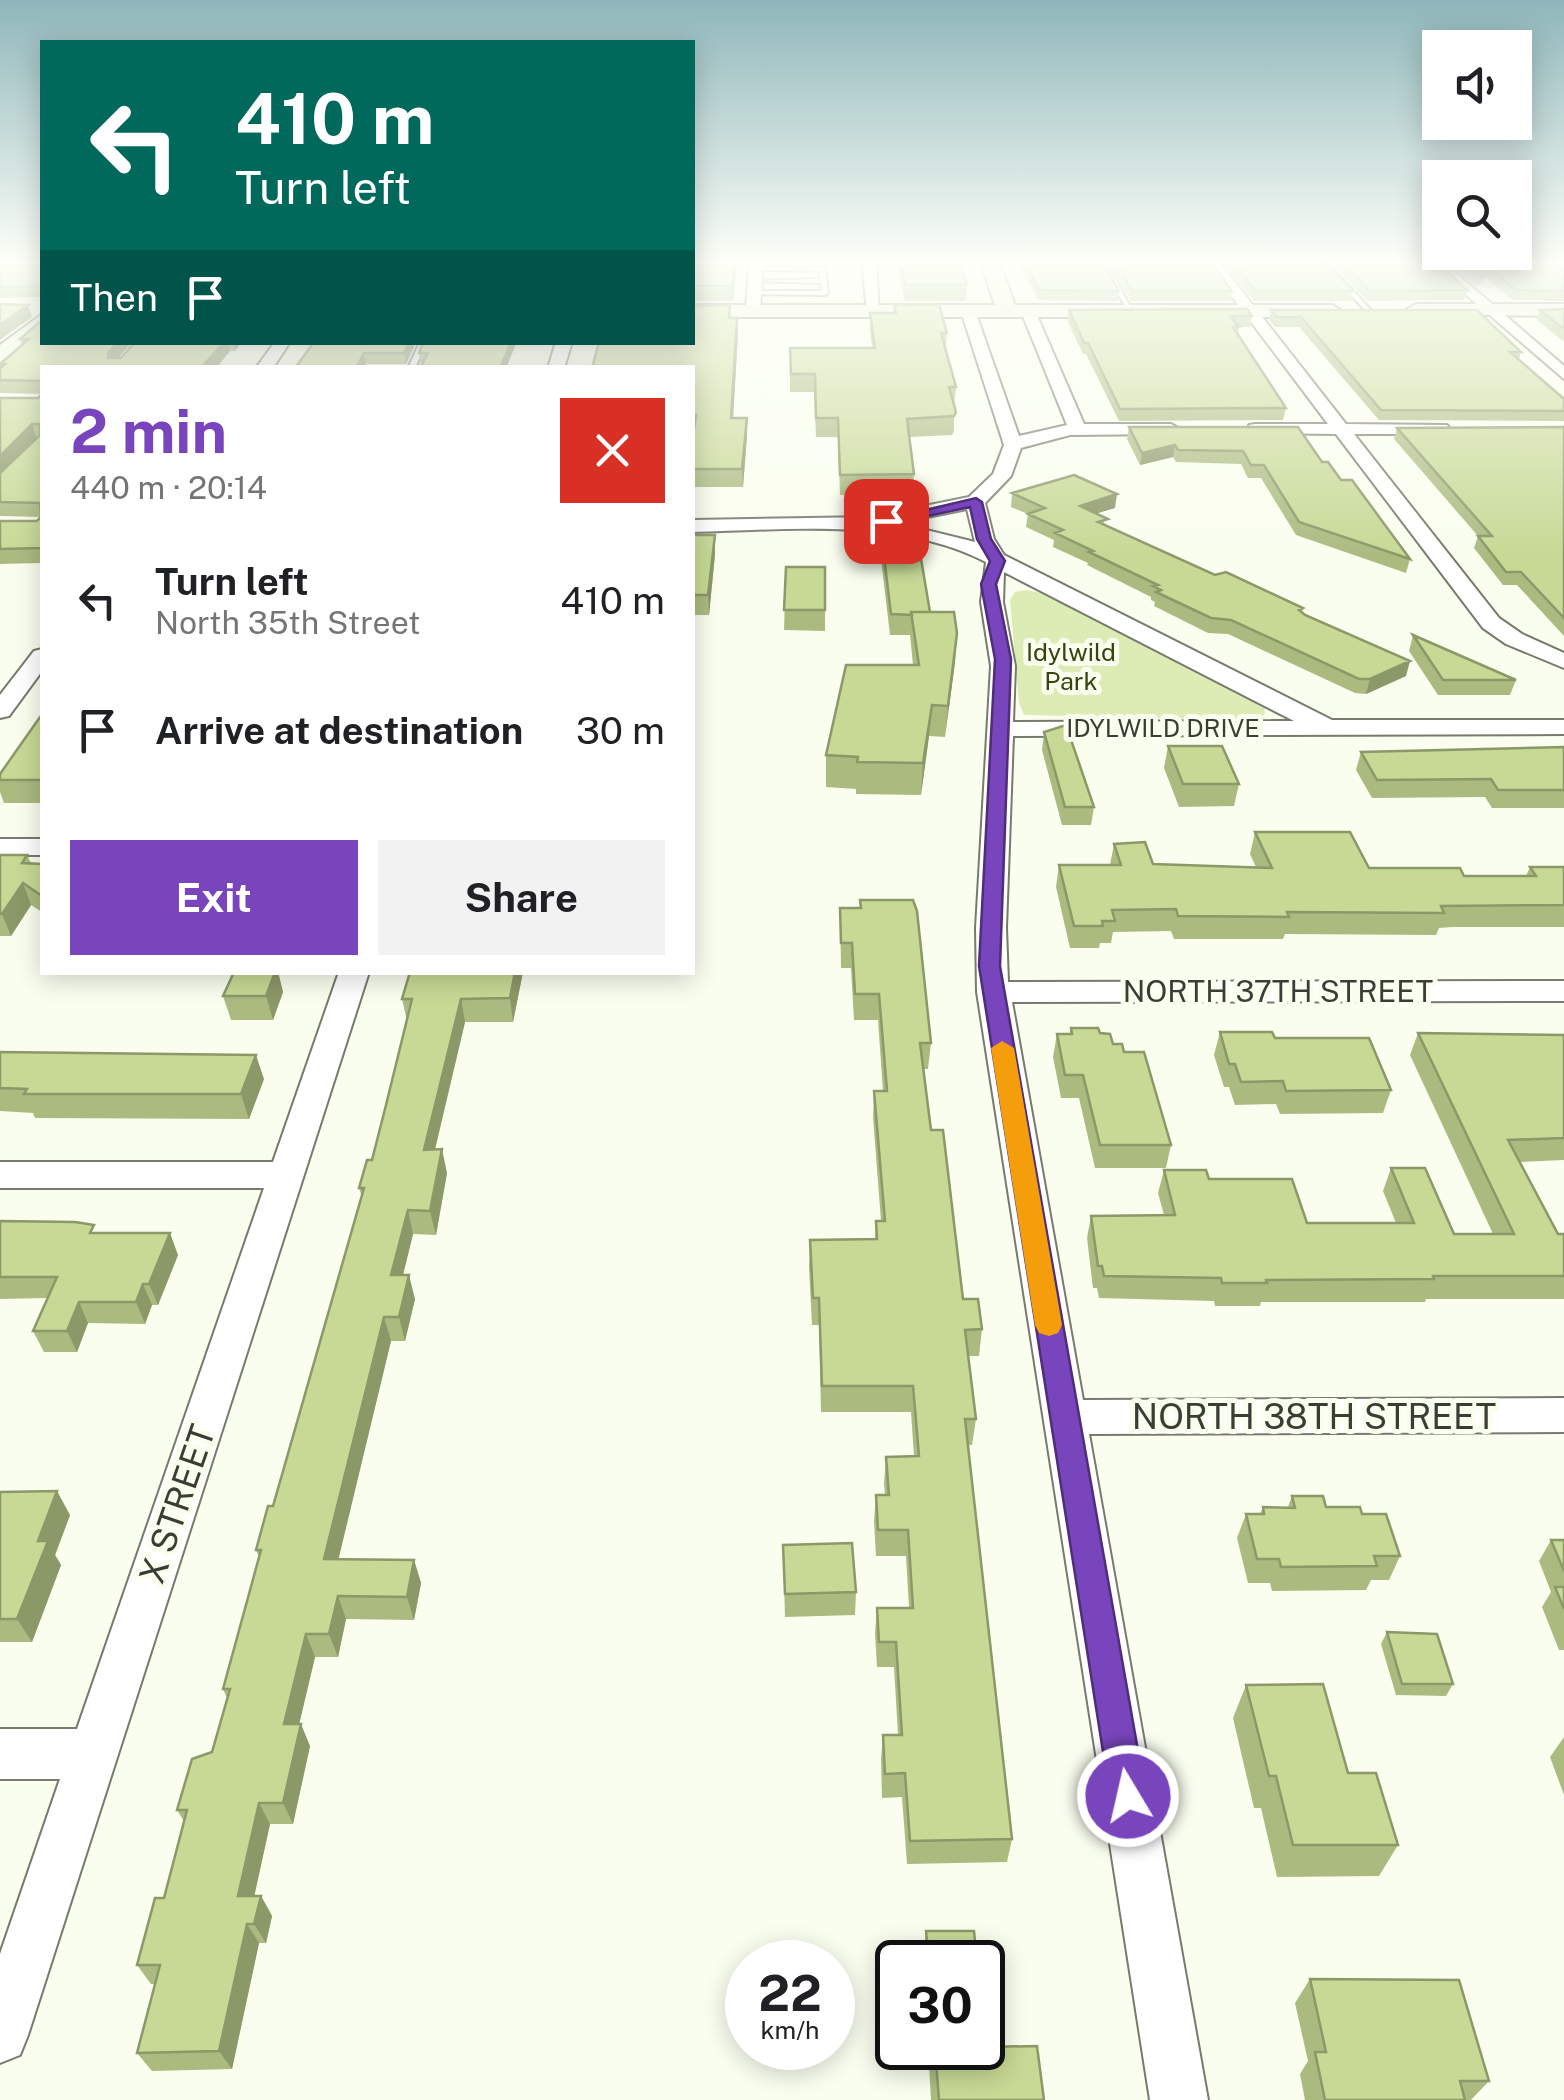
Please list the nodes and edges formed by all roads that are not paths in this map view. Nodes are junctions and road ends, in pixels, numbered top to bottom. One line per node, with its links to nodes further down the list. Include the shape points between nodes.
1 (985, 360): 9 (street)
2 (1042, 360): 8 (street)
3 (1287, 360): 6 (street)
4 (1189, 429): 8 (street)
5 (1228, 429): 6 (street)
6 (1340, 429): 7 (street); 15 (street, via 1491,624)
7 (1451, 429)
8 (1078, 430): 9 (street)
9 (1013, 445): 10 (street, via 1002,476)
10 (976, 502): 11 (street); 13 (street)
11 (832, 525): 12 (street); 13 (street, IDYLWILD DRIVE, via 931,536)
12 (695, 526)
13 (997, 561): 19 (street, IDYLWILD DRIVE); 20 (street, via 988,584 1003,659)
14 (40, 658): 17 (street)
15 (1564, 660)
16 (39, 702): 17 (street)
17 (2, 705)
18 (1564, 727): 19 (street, IDYLWILD DRIVE)
19 (1328, 728): 20 (street, IDYLWILD DRIVE)
20 (998, 729): 25 (street)
21 (0, 847): 22 (street)
22 (40, 847)
23 (353, 975): 26 (street, X STREET)
24 (1564, 991): 25 (street, NORTH 37TH STREET)
25 (993, 992): 29 (street)
26 (287, 1175): 27 (street); 31 (street, X STREET)
27 (0, 1176)
28 (1564, 1415): 29 (street, NORTH 38TH STREET)
29 (1064, 1417): 33 (street)
30 (0, 1754): 31 (street)
31 (93, 1754): 32 (street, X STREET)
32 (0, 2035)
33 (1179, 2100)

